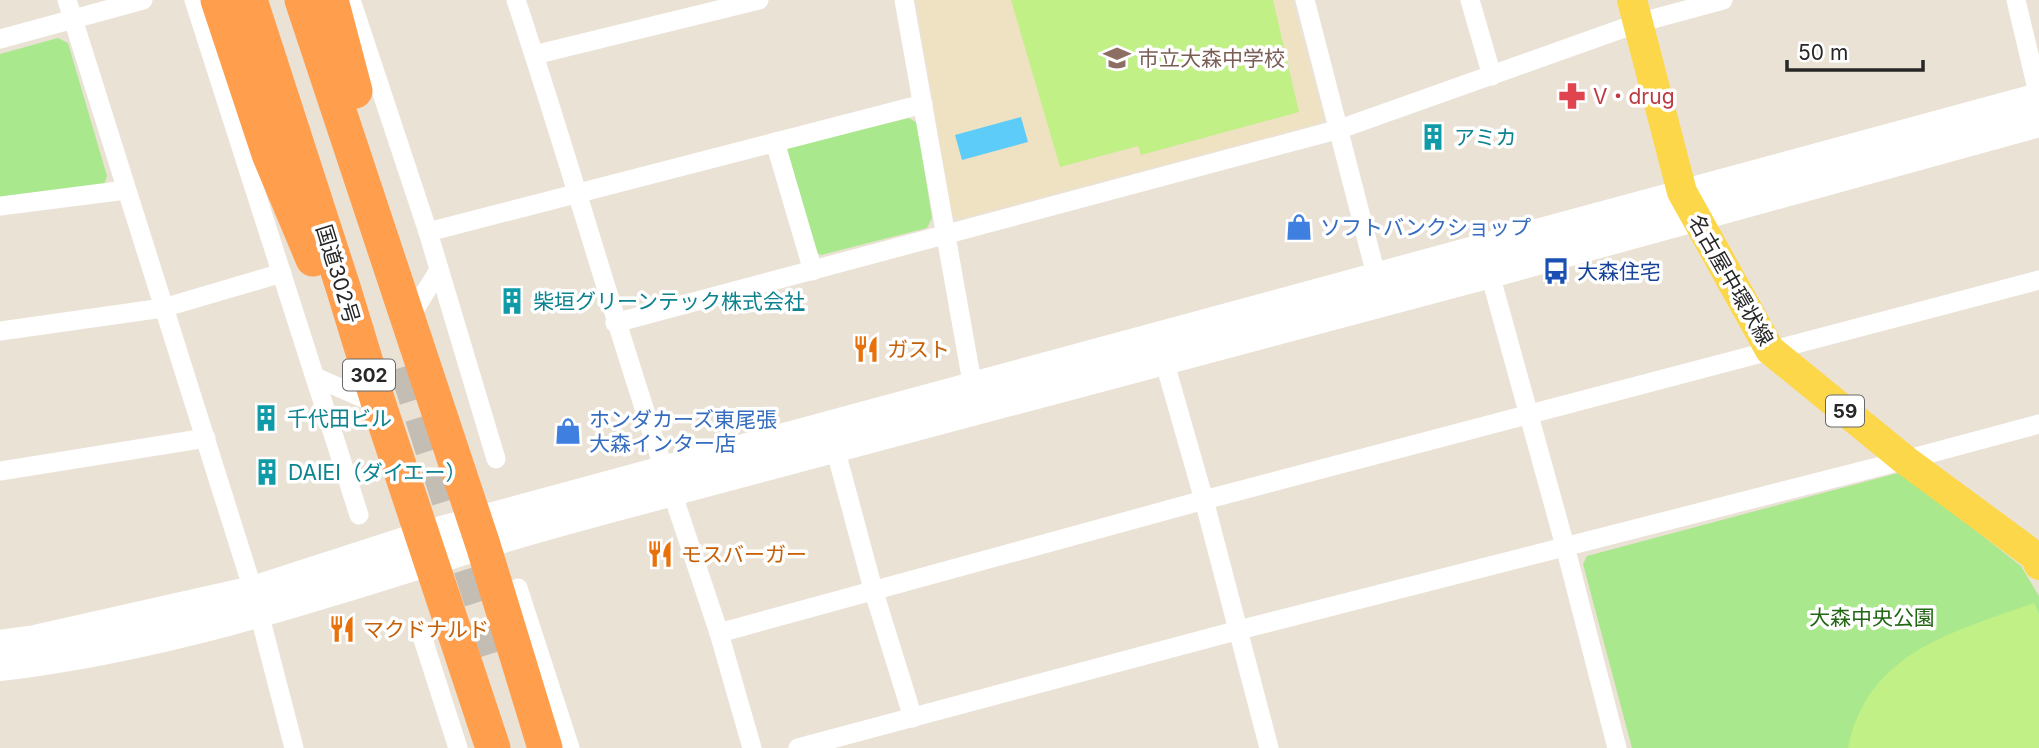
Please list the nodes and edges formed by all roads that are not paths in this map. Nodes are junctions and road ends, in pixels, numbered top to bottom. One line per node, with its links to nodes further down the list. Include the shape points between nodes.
1 (143, 0): 15 (street)
2 (194, 0): 33 (street)
3 (218, 0): 45 (highway, via 269,154)
4 (250, 0): 45 (highway, 国道302号 / 302)
5 (302, 0): 38 (highway, 302)
6 (331, 0): 38 (highway, via 363,118)
7 (351, 0): 29 (street)
8 (516, 0): 18 (street)
9 (759, 0): 18 (street)
10 (904, 0): 21 (street)
11 (1305, 0): 23 (street)
12 (1470, 0): 19 (street)
13 (1723, 0): 16 (street)
14 (2016, 0): 20 (street)
15 (70, 10): 17 (street); 25 (street)
16 (1635, 12): 19 (street); 27 (main road, 名古屋中環状線 / 59)
17 (0, 39)
18 (534, 55): 26 (street)
19 (1492, 76): 23 (street)
20 (2039, 97): 27 (street)
21 (923, 104): 24 (street); 30 (street)
22 (2039, 123): 27 (street)
23 (1339, 129): 30 (street); 35 (street)
24 (775, 142): 26 (street); 32 (street)
25 (126, 190): 28 (street); 37 (street)
26 (578, 192): 29 (street); 39 (street)
27 (1688, 204): 34 (street); 35 (street); 41 (main road, 名古屋中環状線 / 59)
28 (0, 206)
29 (428, 232): 31 (street)
30 (946, 236): 32 (street); 44 (street)
31 (439, 270): 38 (street); 50 (street)
32 (813, 271): 39 (street)
33 (282, 272): 37 (street); 43 (street)
34 (1490, 274): 42 (street); 46 (street)
35 (1376, 275): 44 (street)
36 (2039, 280): 41 (street)
37 (163, 308): 40 (street); 48 (street)
38 (408, 320): 56 (highway, 302)
39 (615, 323): 53 (street)
40 (0, 331)
41 (1770, 350): 46 (street); 51 (main road, 名古屋中環状線 / 59)
42 (1164, 360): 44 (street); 54 (street)
43 (315, 377): 45 (street); 55 (street)
44 (974, 398): 49 (street); 53 (street)
45 (379, 405): 58 (highway, 国道302号 / 302)
46 (1530, 416): 54 (street); 57 (street)
47 (2039, 424): 51 (street)
48 (206, 438): 52 (street); 62 (street)
49 (835, 448): 53 (street); 61 (street)
50 (496, 459)
51 (1905, 460): 57 (street); 59 (main road, 名古屋中環状線 / 59)
52 (0, 471)
53 (668, 481): 56 (street); 65 (street)
54 (1204, 500): 61 (street); 64 (street)
55 (359, 515)
56 (478, 533): 58 (street); 67 (highway, 302)
57 (1565, 546): 64 (street); 78 (street)
58 (427, 549): 62 (street); 72 (highway, 国道302号 / 302)
59 (2038, 559)
60 (518, 588): 67 (street)
61 (873, 589): 65 (street); 69 (street)
62 (256, 601): 66 (street); 68 (street, via 129,646); 70 (street)
63 (421, 630): 71 (street)
64 (1239, 630): 69 (street); 77 (street)
65 (719, 633): 75 (street)
66 (0, 644)
67 (528, 652): 73 (highway, 302); 74 (street)
68 (0, 667)
69 (913, 718): 76 (street)
70 (291, 747)
71 (458, 748)
72 (493, 748)
73 (545, 748)
74 (570, 748)
75 (752, 748)
76 (798, 748)
77 (1269, 748)
78 (1617, 748)

